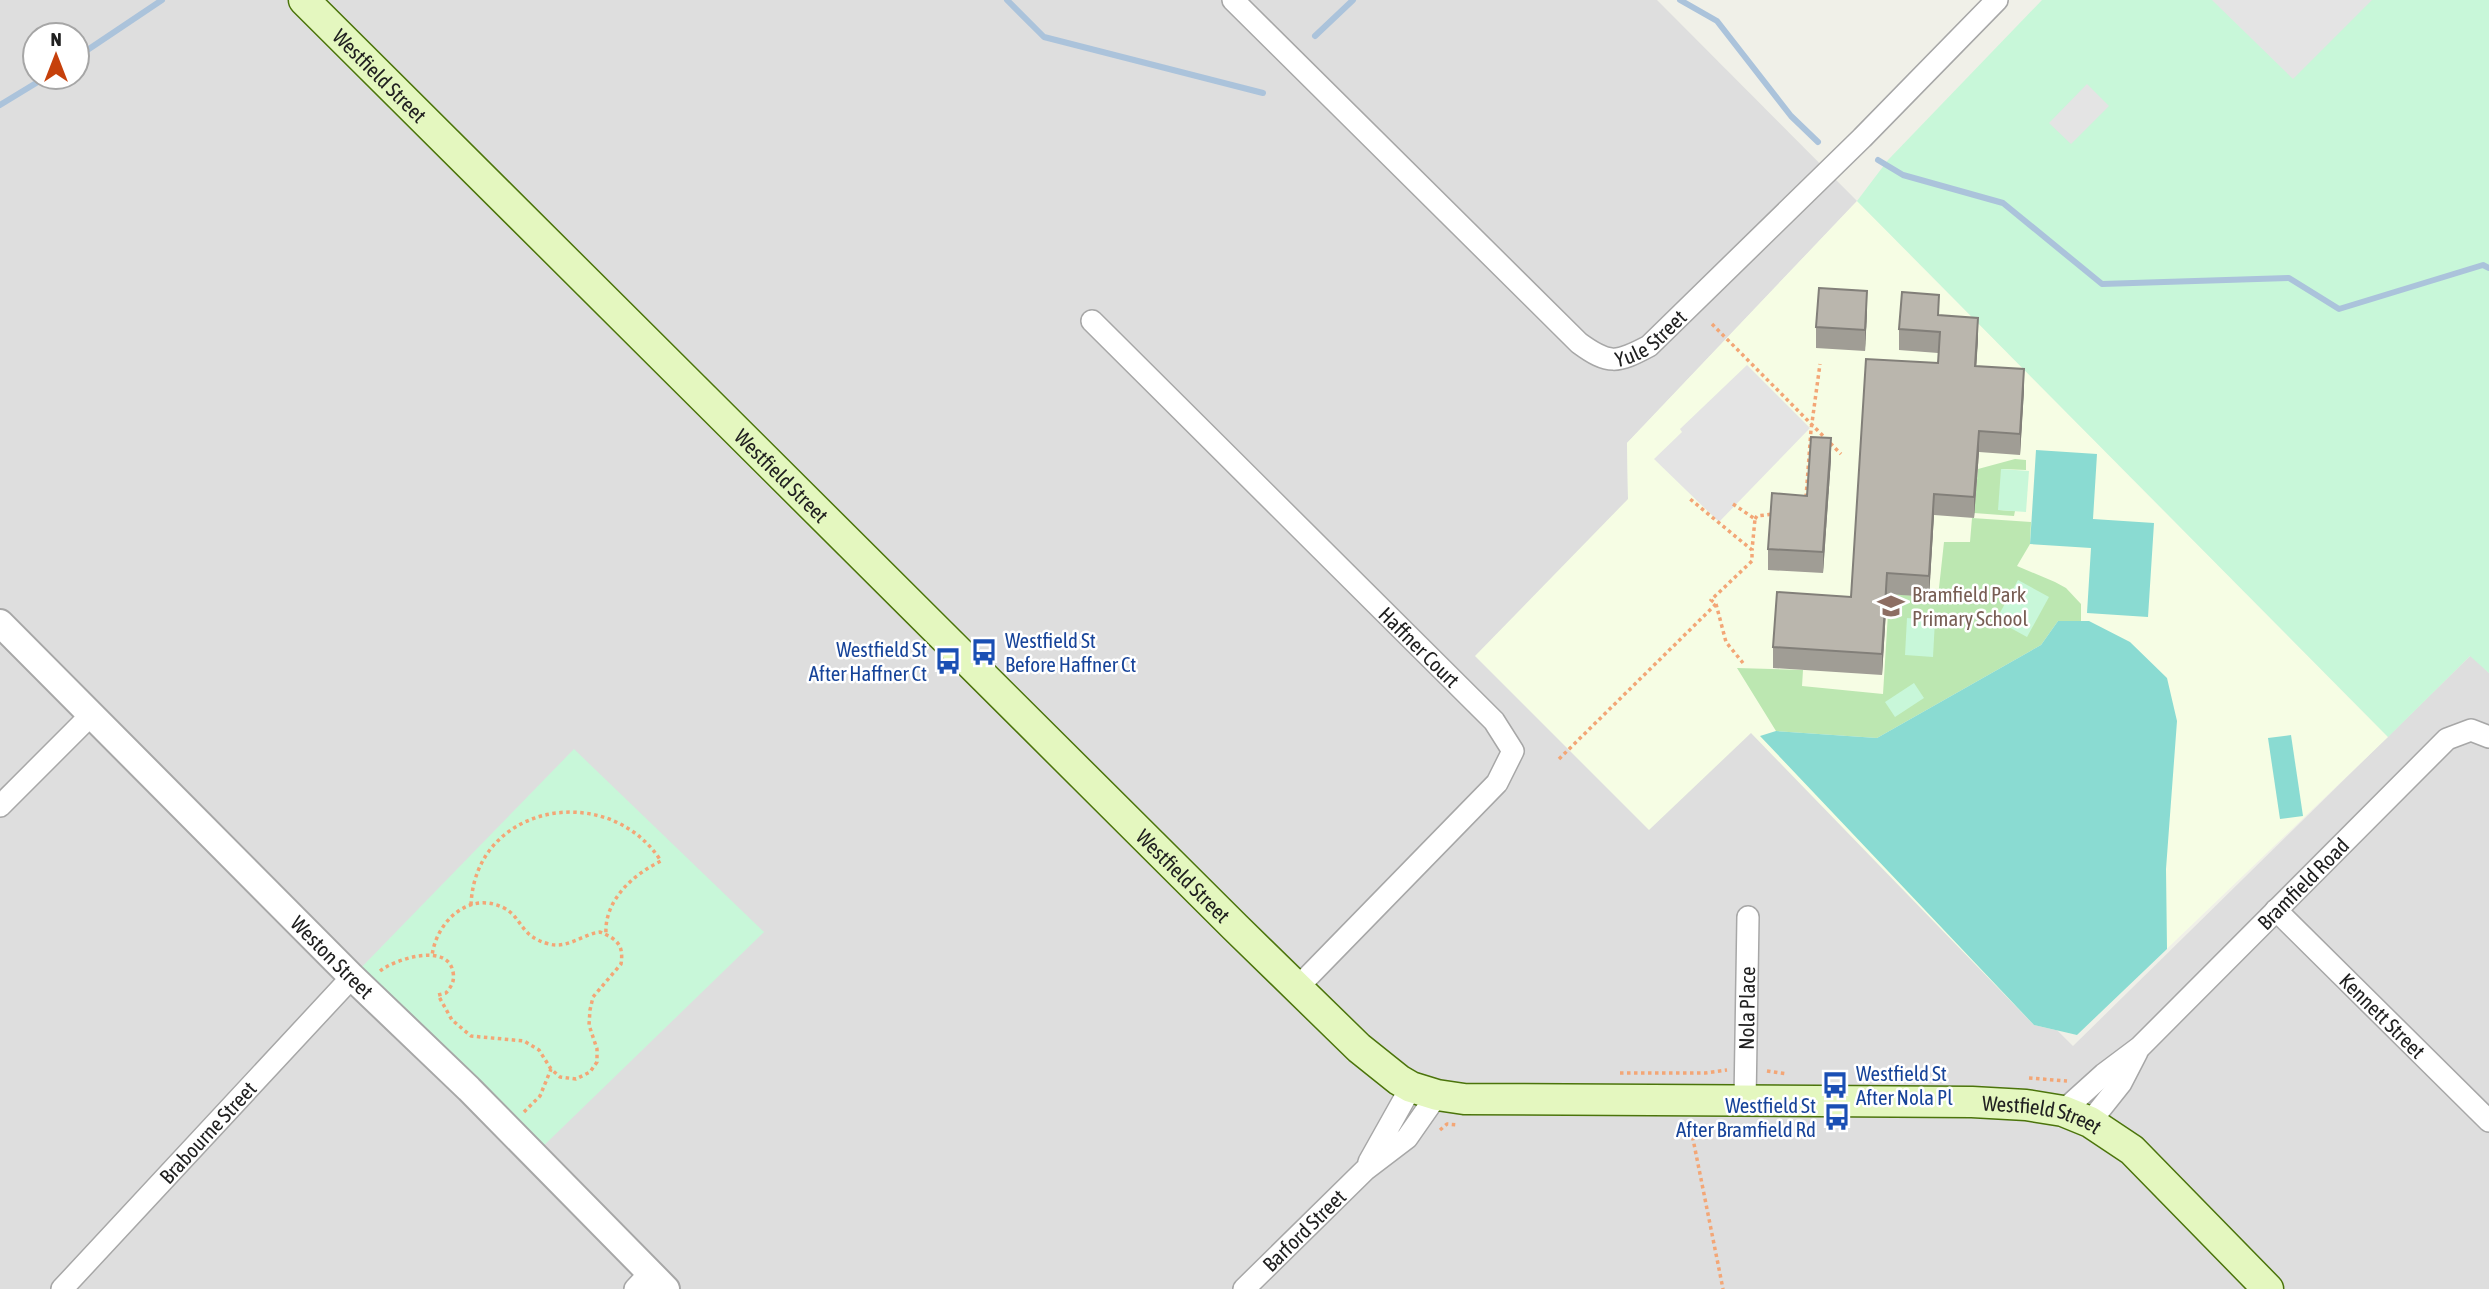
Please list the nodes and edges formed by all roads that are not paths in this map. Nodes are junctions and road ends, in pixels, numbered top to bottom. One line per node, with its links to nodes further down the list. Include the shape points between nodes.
1 (304, 0): 12 (main road, Westfield Street)
2 (1233, 0): 3 (street, Yule Street, via 1579,343 1598,357 1624,359 1648,346)
3 (1997, 0)
4 (1092, 321): 12 (street, Haffner Court, via 1494,721 1513,751 1497,783)
5 (0, 623): 6 (street, Weston Street)
6 (92, 714): 8 (street); 11 (street, Weston Street)
7 (2480, 733): 9 (street, Bramfield Road, via 2447,739)
8 (0, 806)
9 (2276, 910): 13 (street, Bramfield Road); 17 (street, Kennett Street)
10 (1748, 917): 15 (street, Nola Place)
11 (364, 976): 19 (street, Weston Street); 20 (street, Brabourne Street)
12 (1297, 988): 14 (main road, Westfield Street, via 1359,1048)
13 (2140, 1047): 16 (street, Bramfield Road); 18 (street, Bramfield Road, via 2121,1083)
14 (1424, 1091): 15 (main road, Westfield Street, via 1464,1099); 21 (street, Barford Street, via 1407,1138 1365,1170)
15 (1745, 1101): 16 (main road, Westfield Street, via 1972,1102)
16 (2063, 1111): 18 (main road, Westfield Street)
17 (2489, 1121)
18 (2090, 1122): 22 (main road, Westfield Street, via 2132,1150)
19 (650, 1284)
20 (62, 1289)
21 (1244, 1289)
22 (2268, 1289)

